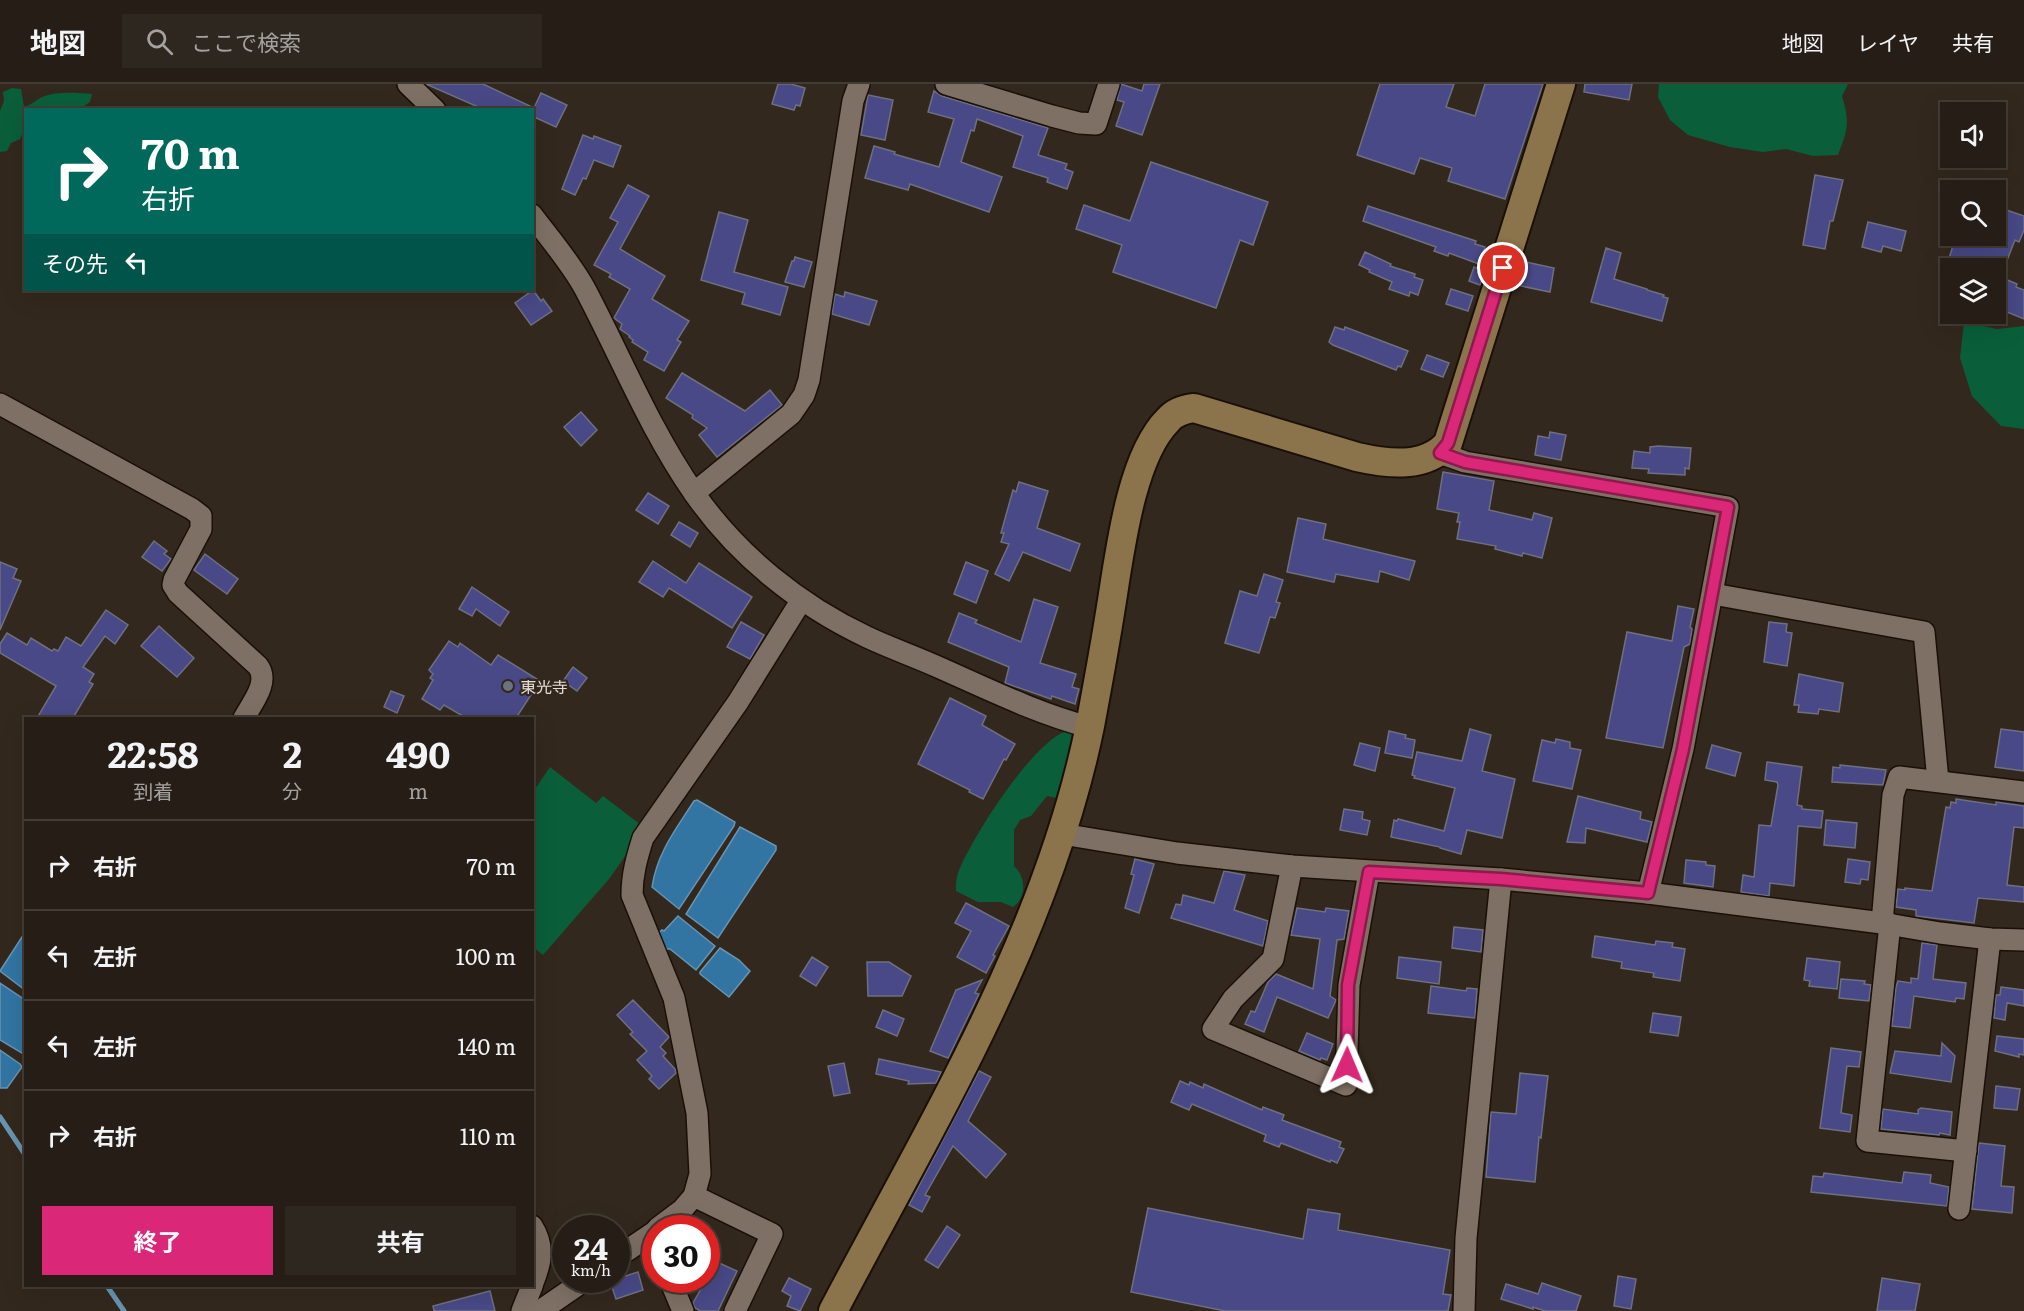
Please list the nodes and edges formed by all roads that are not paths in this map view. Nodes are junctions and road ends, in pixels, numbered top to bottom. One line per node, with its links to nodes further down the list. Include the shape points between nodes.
1 (408, 84): 6 (street)
2 (860, 84): 10 (street, via 853,101 804,395 791,414)
3 (946, 84): 4 (street, via 1079,123 1096,124)
4 (1109, 84)
5 (1561, 84): 9 (street, via 1448,443)
6 (433, 108)
7 (534, 218): 10 (street, via 584,287 624,370)
8 (0, 404): 13 (street, via 201,516 201,529 173,585 263,672 263,683)
9 (1440, 453): 11 (street, via 1465,462 1728,507); 14 (street, via 1418,461 1383,462 1194,408 1168,419 1154,437 1128,513)
10 (694, 493): 12 (street, via 726,534)
11 (1713, 594): 15 (street, via 1924,632); 21 (street, via 1683,749)
12 (801, 601): 14 (street, via 867,637 1033,710); 26 (street, via 738,702 643,838 632,878 632,895 674,998 697,1113 700,1174)
13 (245, 717)
14 (1089, 727): 17 (street)
15 (1938, 781): 16 (street); 22 (street, via 1899,777 1893,795)
16 (2024, 792)
17 (1062, 834): 18 (street); 38 (street, via 1001,990)
18 (1292, 866): 19 (street); 19 (street, via 1273,959 1233,999 1213,1029 1346,1085 1348,985)
19 (1369, 872): 20 (street)
20 (1501, 879): 21 (street); 39 (street, via 1466,1238)
21 (1648, 893): 22 (street)
22 (1886, 923): 23 (street); 25 (street, via 1867,1140)
23 (1990, 939): 24 (street); 25 (street)
24 (2024, 940)
25 (1966, 1151): 27 (street)
26 (694, 1196): 28 (street); 37 (street, via 772,1234)
27 (1959, 1209)
28 (676, 1215)
29 (534, 1229): 30 (street, via 540,1237 541,1264)
30 (534, 1280)
31 (531, 1287): 34 (street)
32 (566, 1293): 35 (street)
33 (675, 1293): 36 (street)
34 (522, 1311)
35 (540, 1311)
36 (683, 1311)
37 (735, 1311)
38 (833, 1311)
39 (1464, 1311)

